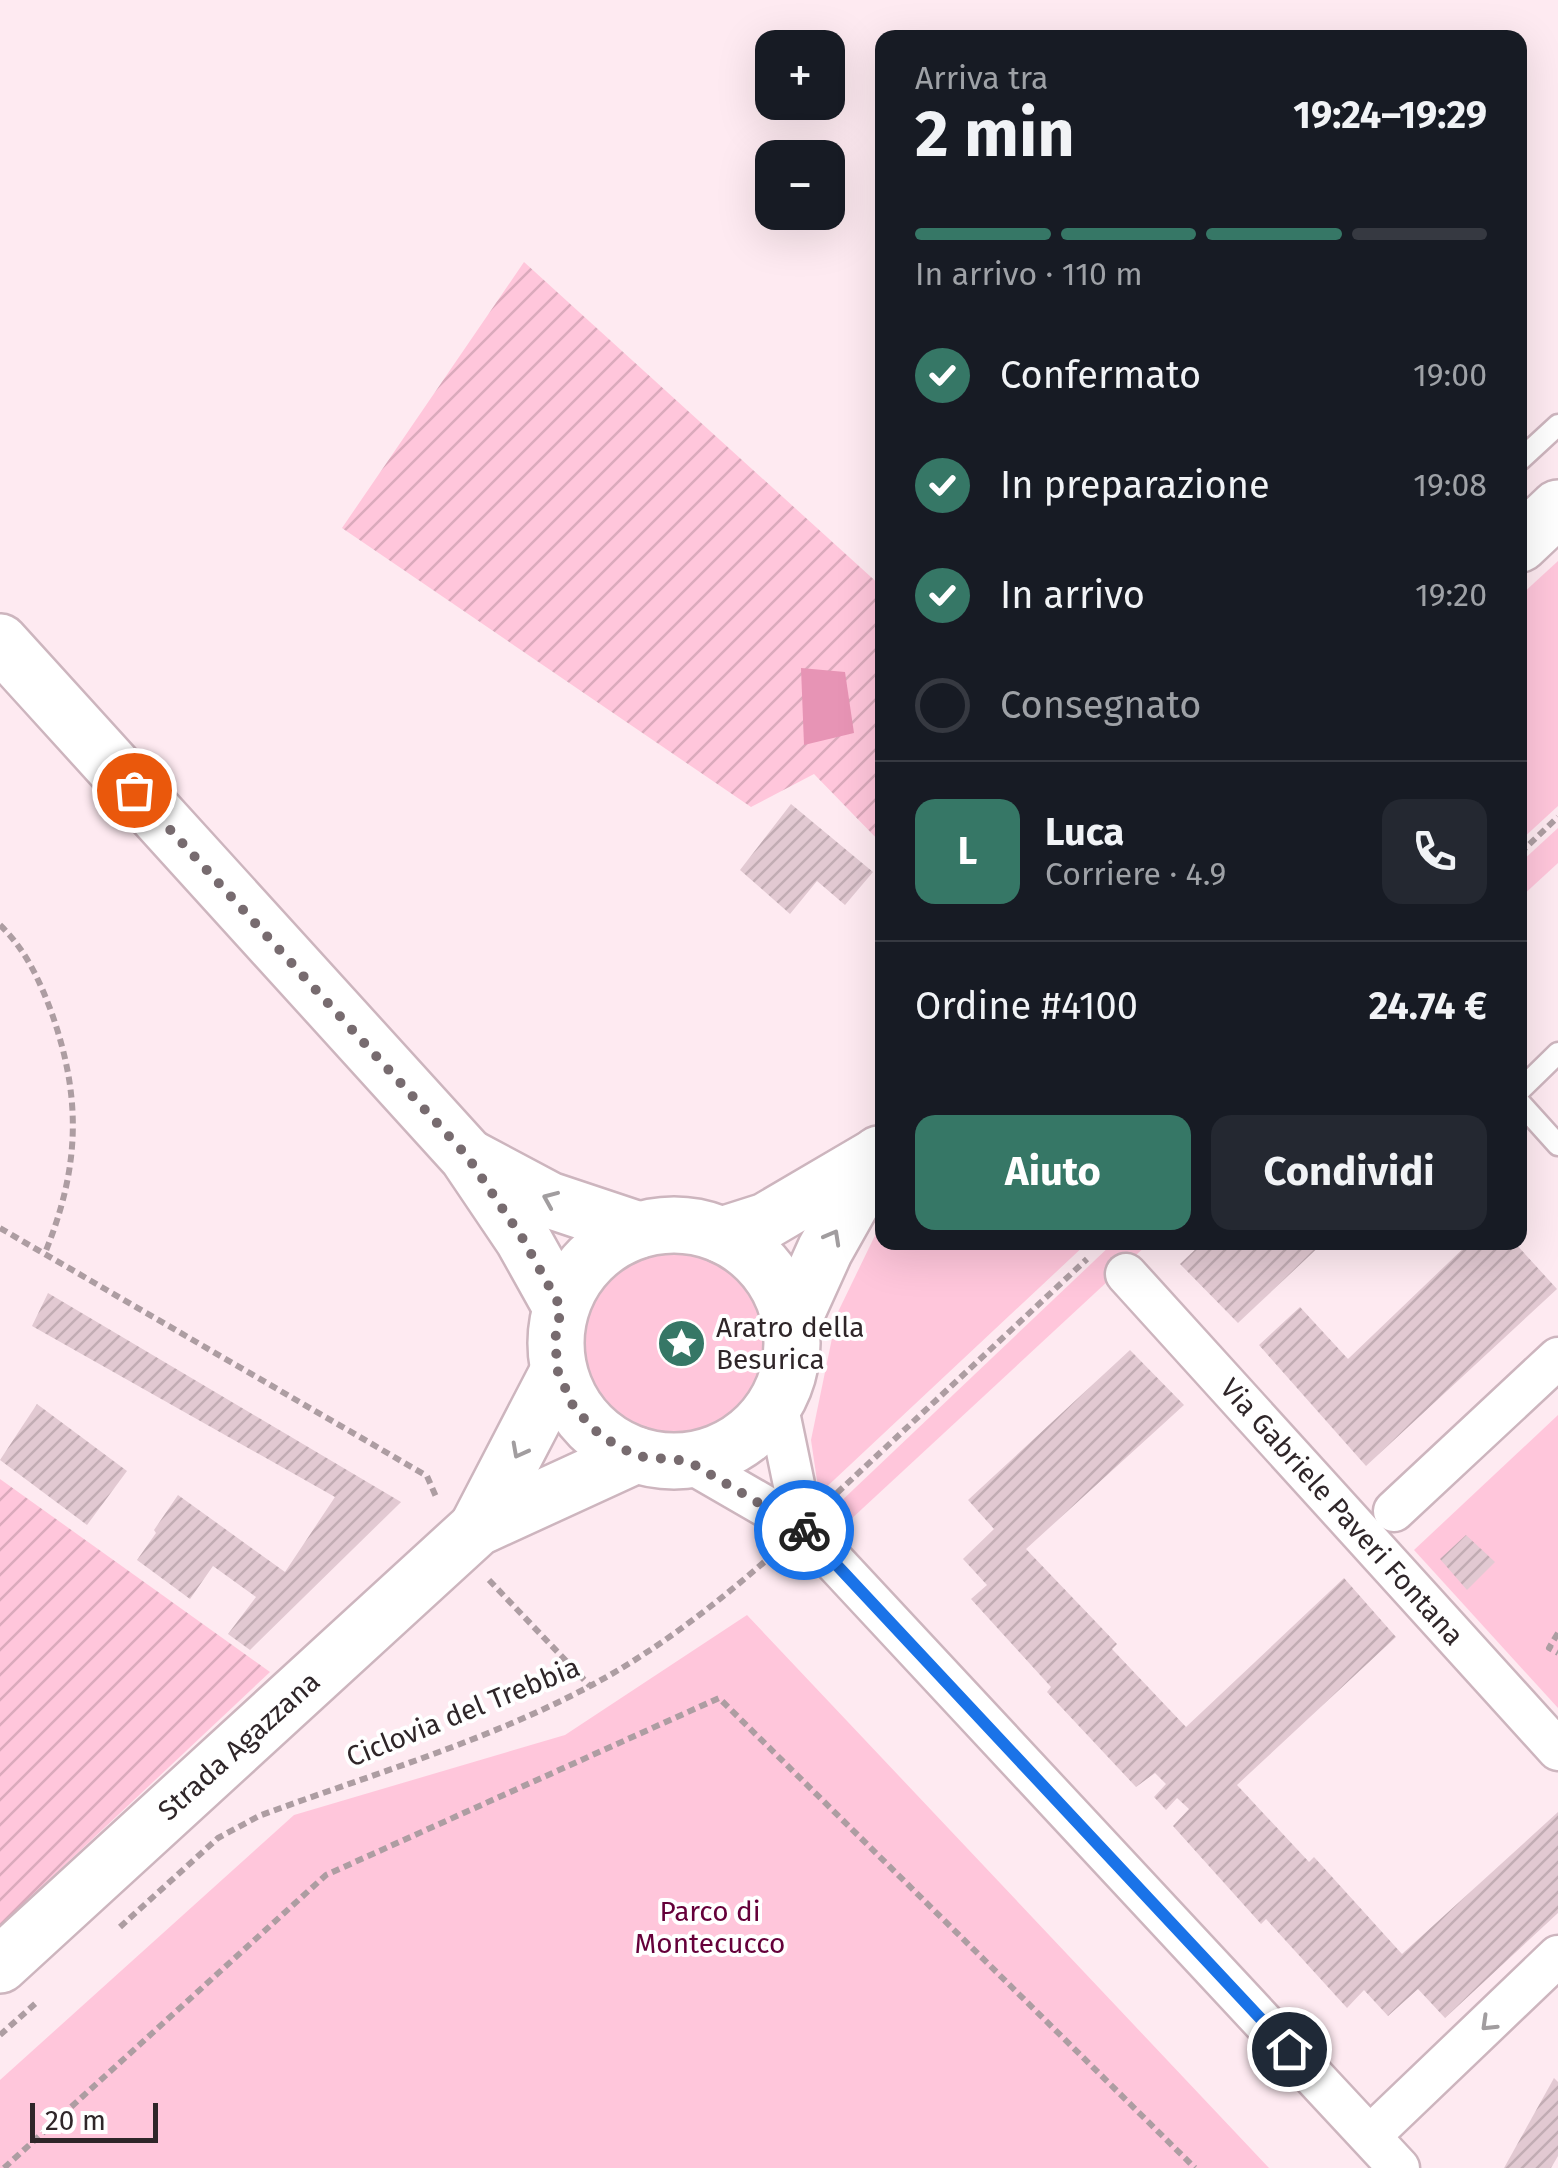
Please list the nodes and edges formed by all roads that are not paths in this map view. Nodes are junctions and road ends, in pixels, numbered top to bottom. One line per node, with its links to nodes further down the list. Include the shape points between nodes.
1 (1558, 425): 2 (lane)
2 (1527, 454)
3 (1558, 508): 4 (main road)
4 (1527, 537)
5 (0, 642): 10 (main road)
6 (1558, 1054): 7 (lane)
7 (1527, 1083)
8 (1527, 1111): 9 (lane)
9 (1558, 1145)
10 (467, 1156): 13 (main road, one-way to 10, via 549,1200); 16 (main road)
11 (875, 1157): 14 (main road, via 766,1222)
12 (875, 1163): 17 (main road, one-way to 12)
13 (639, 1230): 14 (main road, via 667,1224); 16 (main road, via 605,1246 578,1274)
14 (722, 1235): 17 (main road, via 755,1256 779,1287)
15 (1113, 1261): 25 (street, Via Gabriele Paveri Fontana)
16 (561, 1308): 19 (main road)
17 (792, 1323): 20 (main road, via 791,1365)
18 (1558, 1358): 22 (street)
19 (558, 1372): 21 (main road, via 574,1408 601,1436); 24 (main road, one-way to 24)
20 (777, 1403): 21 (main road, via 754,1431 723,1452); 23 (street)
21 (662, 1458): 23 (street); 24 (main road)
22 (1394, 1511)
23 (803, 1528): 28 (street)
24 (467, 1538): 27 (main road, Strada Agazzana)
25 (1558, 1750)
26 (1558, 1956): 28 (street, one-way to 28)
27 (0, 1965)
28 (1370, 2136): 29 (street)
29 (1399, 2168)

